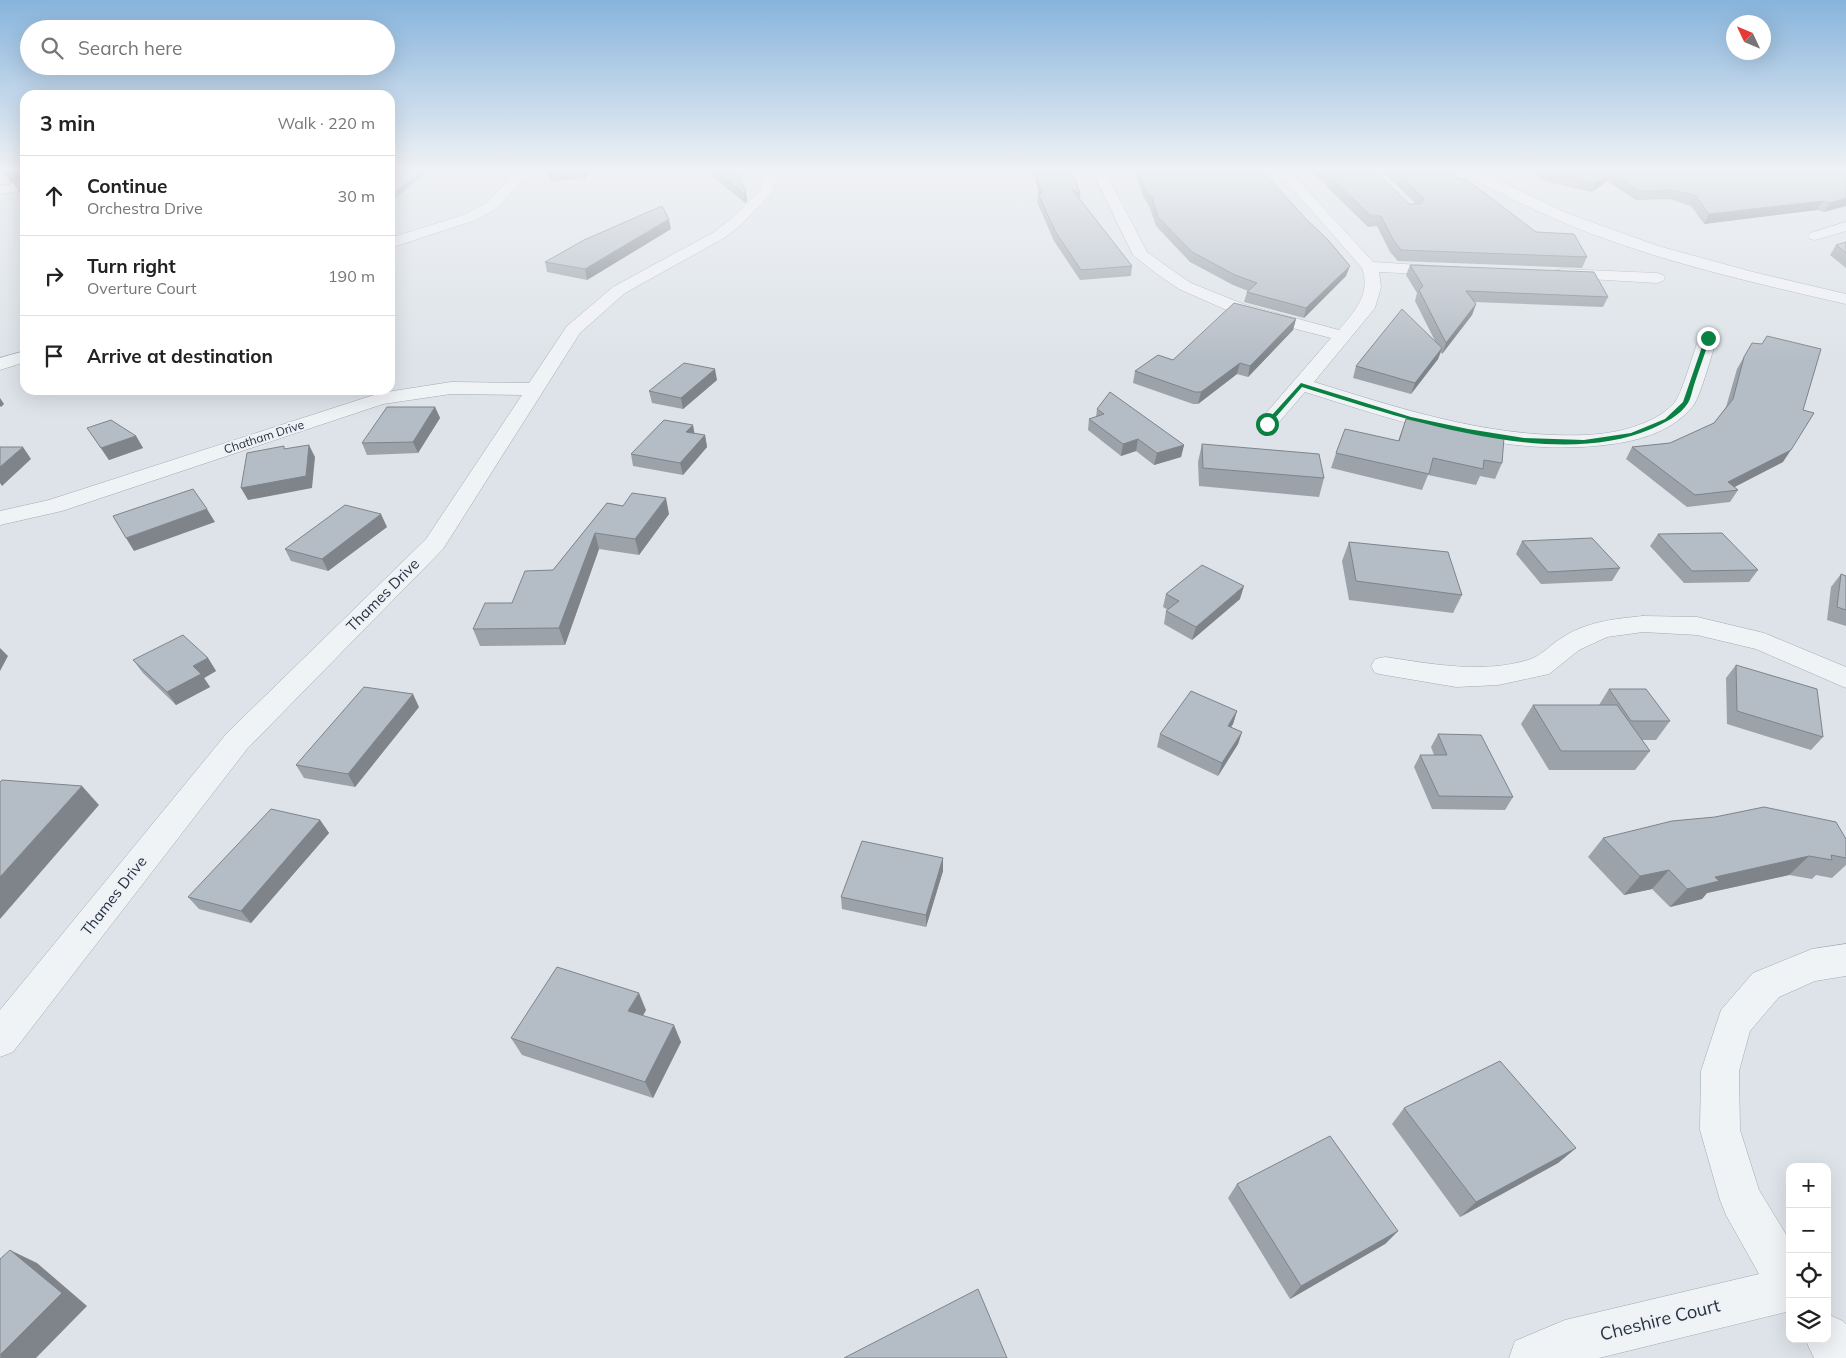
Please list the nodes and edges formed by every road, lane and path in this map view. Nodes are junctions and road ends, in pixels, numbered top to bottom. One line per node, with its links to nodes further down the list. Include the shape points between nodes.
1 (417, 234): 8 (street)
2 (720, 234): 19 (street, Thames Drive, via 619,290 573,330)
3 (1130, 234): 14 (street, via 1141,255 1193,290 1237,308)
4 (1340, 234): 9 (street)
5 (1613, 234): 13 (street, via 1726,270)
6 (1820, 234): 7 (street)
7 (1815, 236)
8 (395, 241)
9 (1369, 266): 10 (street); 14 (street, via 1374,278 1367,308)
10 (1458, 270)
11 (1547, 274): 12 (street)
12 (1656, 278)
13 (1846, 299)
14 (1342, 336): 18 (street)
15 (1708, 338): 18 (street, via 1685,403 1667,420 1632,434 1584,442 1524,440 1468,431 1410,418)
16 (20, 358): 17 (street)
17 (0, 364)
18 (1301, 384): 20 (street)
19 (534, 389): 21 (street, Chatham Drive, via 451,388 380,399 97,493); 25 (street, Thames Drive, via 435,544 237,741)
20 (1267, 424)
21 (0, 518)
22 (1385, 666): 23 (street, via 1456,677 1498,676 1539,667 1570,644 1602,629 1643,624 1697,626 1764,642)
23 (1846, 678)
24 (1846, 960): 26 (street, via 1812,965 1766,985 1734,1022 1720,1071 1720,1130 1741,1200)
25 (0, 1039)
26 (1786, 1277)
27 (1786, 1289): 29 (street, Cheshire Court, via 1565,1343)
28 (1831, 1343): 30 (street)
29 (1532, 1358)
30 (1842, 1358)

